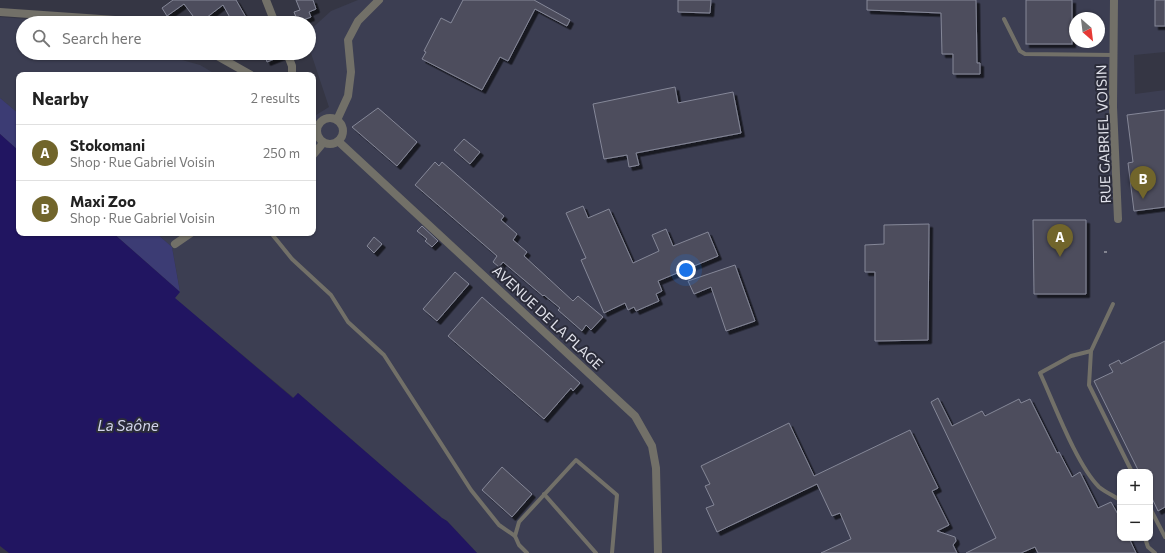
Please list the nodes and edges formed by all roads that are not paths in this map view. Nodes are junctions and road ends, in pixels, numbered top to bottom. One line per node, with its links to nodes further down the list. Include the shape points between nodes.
1 (266, 0): 6 (street)
2 (379, 0): 13 (street, via 358,21 348,40 351,72 348,96)
3 (1114, 0): 8 (street, RUE GABRIEL VOISIN)
4 (0, 12): 5 (street)
5 (58, 16)
6 (272, 16)
7 (1004, 19): 8 (lane, via 1020,51 1025,54)
8 (1114, 55): 18 (street, RUE GABRIEL VOISIN)
9 (224, 60): 11 (street)
10 (289, 60): 12 (street)
11 (246, 72)
12 (292, 72)
13 (336, 120): 14 (street, via 327,118); 15 (street, via 340,123 343,133)
14 (316, 121): 16 (street, via 317,136)
15 (338, 141): 16 (street, via 331,145); 34 (street, AVENUE DE LA PLAGE, via 635,416 652,446 656,468)
16 (323, 143): 17 (street)
17 (316, 151)
18 (1118, 219)
19 (187, 236): 21 (street)
20 (273, 236): 28 (lane, via 292,259 331,295 348,322 384,355 471,490 498,525)
21 (174, 244)
22 (1112, 304): 23 (lane)
23 (1091, 351): 24 (lane, via 1088,385); 26 (lane, via 1070,356 1040,373 1073,445 1088,471 1100,487)
24 (1130, 469)
25 (544, 494): 28 (lane, via 519,522); 32 (lane); 33 (lane, via 576,460 617,494)
26 (1117, 498)
27 (1153, 514): 29 (lane)
28 (515, 536): 31 (lane, via 519,546)
29 (1165, 538)
30 (1146, 541): 35 (lane)
31 (527, 553)
32 (596, 553)
33 (612, 553)
34 (658, 553)
35 (1155, 553)

